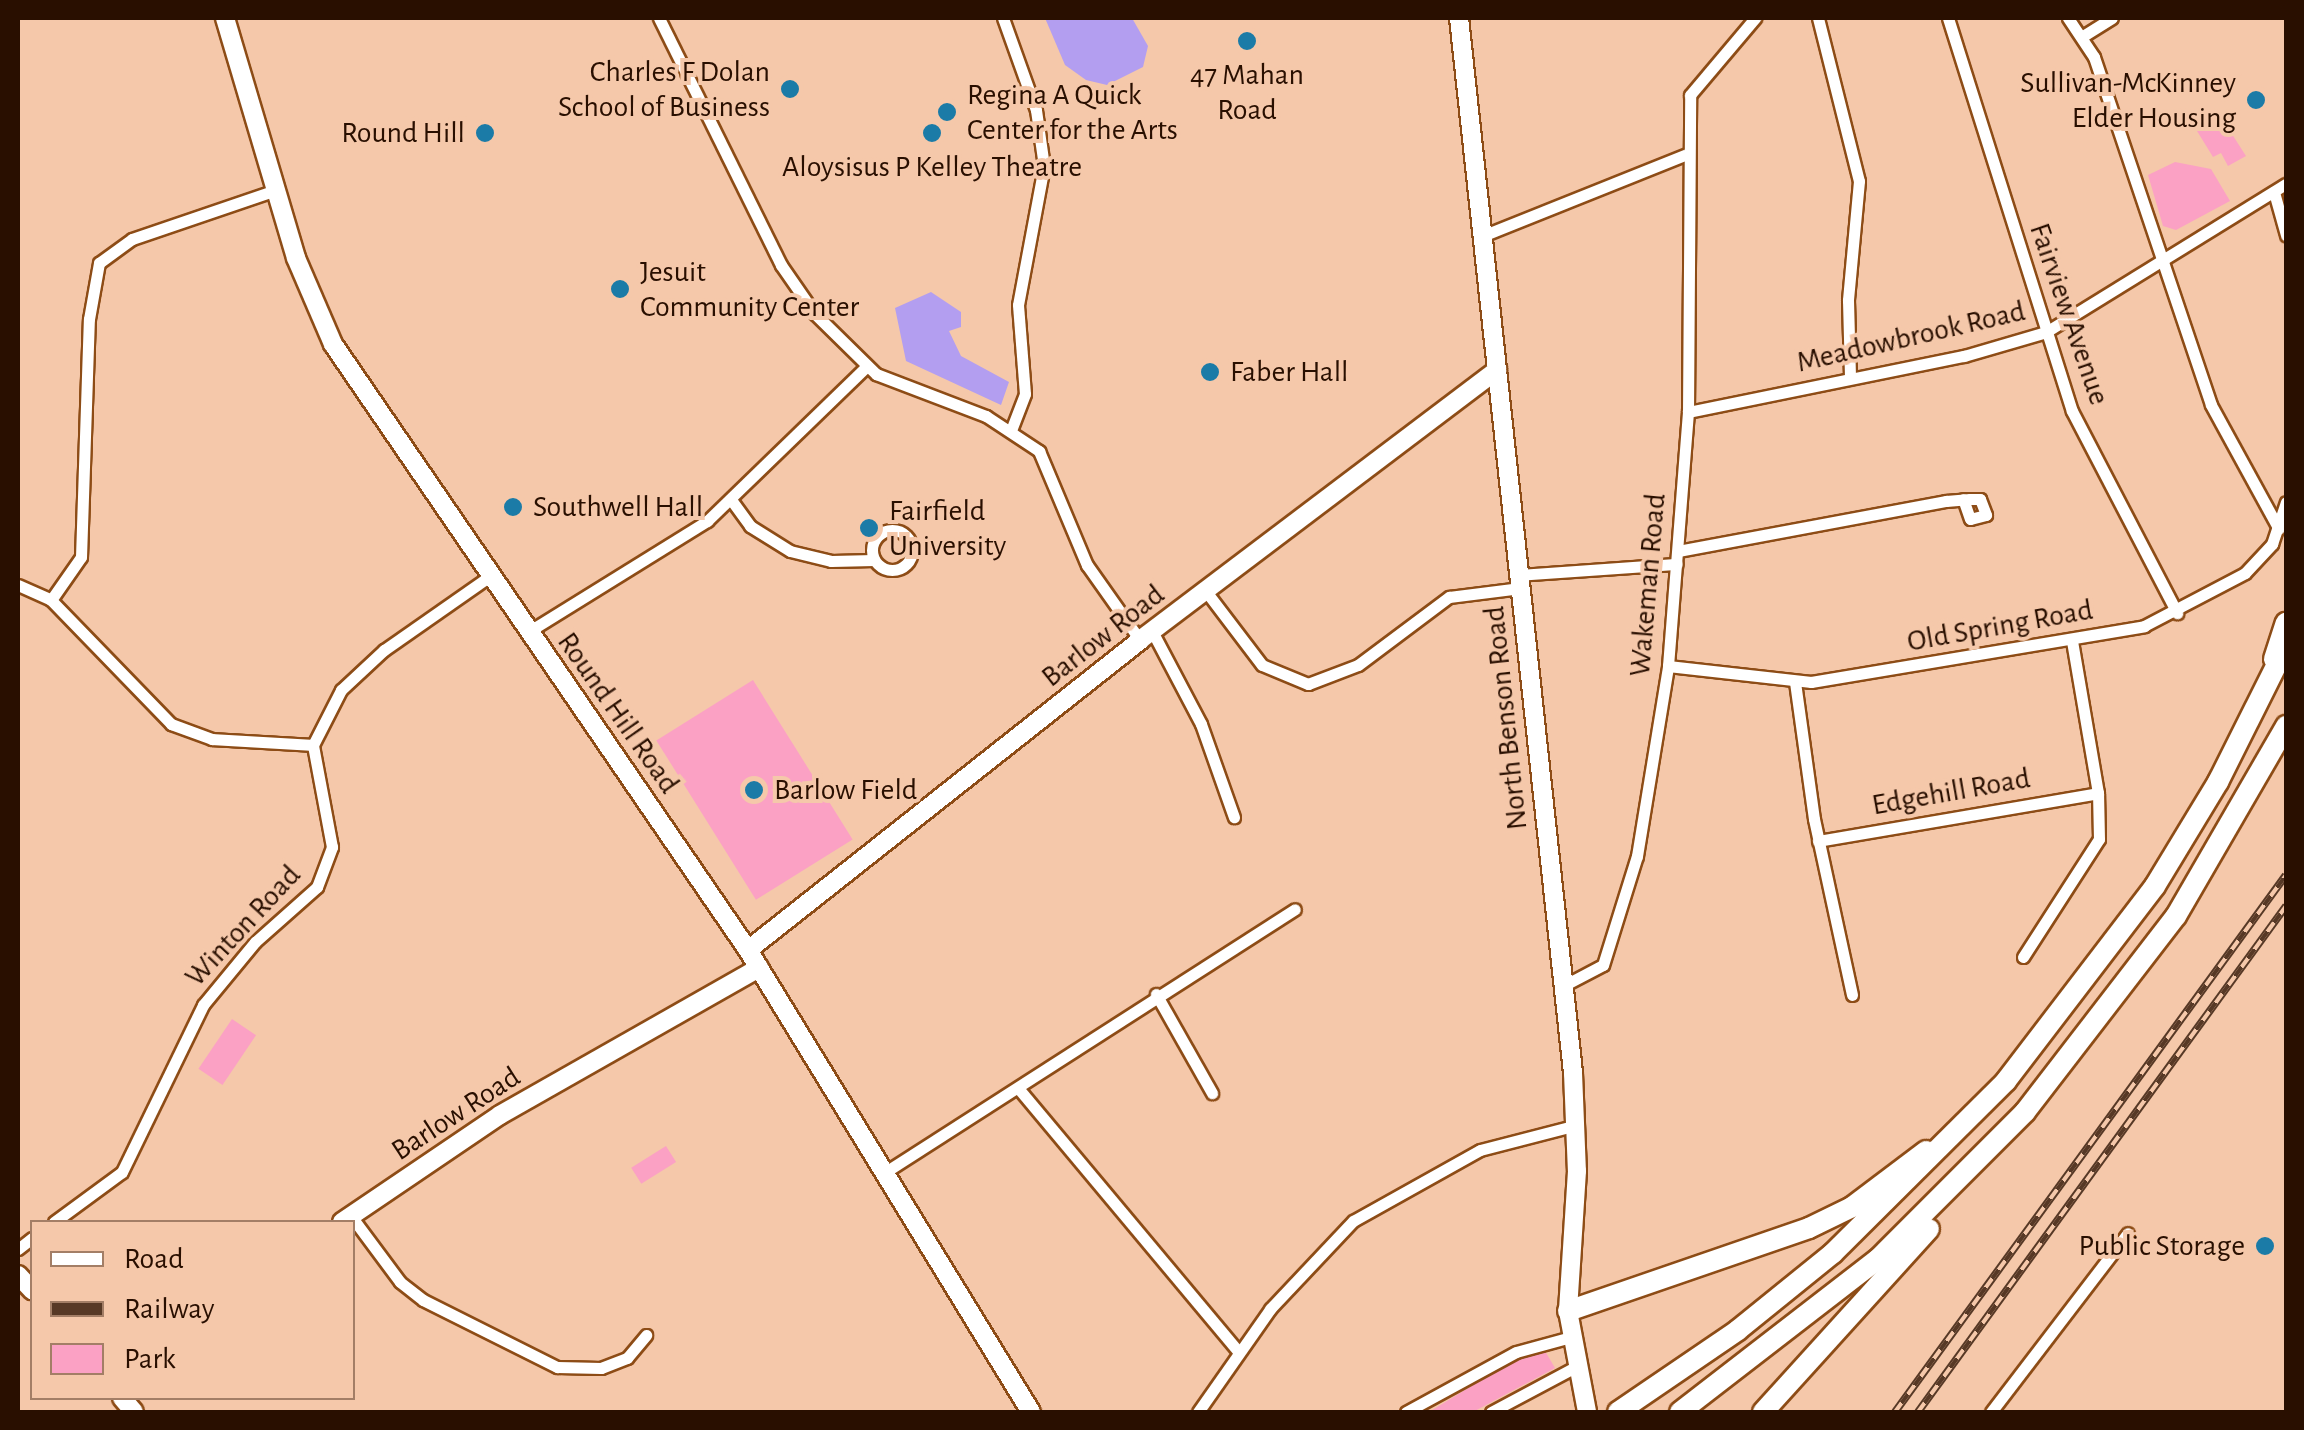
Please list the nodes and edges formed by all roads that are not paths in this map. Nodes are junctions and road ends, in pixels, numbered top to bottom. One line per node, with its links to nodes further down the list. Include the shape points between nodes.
1 (225, 18): 13 (main road, Round Hill Road)
2 (659, 18): 19 (street, via 781,264 832,336)
3 (1003, 18): 23 (street, via 1036,110 1044,166 1018,305 1025,394)
4 (1459, 18): 16 (main road, North Benson Road)
5 (1755, 18): 11 (street, Wakeman Road, via 1690,95)
6 (1818, 18): 21 (street, via 1858,181 1848,300)
7 (1948, 18): 18 (street, Fairview Avenue)
8 (2068, 18): 10 (street)
9 (2112, 18): 10 (street)
10 (2083, 36): 17 (street)
11 (1685, 155): 16 (street); 22 (street, Wakeman Road)
12 (2286, 184): 14 (street, Meadowbrook Road)
13 (276, 190): 30 (main road, Round Hill Road, via 332,344); 34 (street, via 132,240 99,263 88,319 81,557)
14 (2274, 192): 15 (street); 17 (street, Meadowbrook Road)
15 (2286, 235)
16 (1482, 236): 20 (main road, North Benson Road)
17 (2158, 262): 18 (street, Meadowbrook Road); 27 (street, via 2210,405)
18 (2046, 332): 21 (street, Meadowbrook Road); 35 (street, Fairview Avenue, via 2072,411)
19 (867, 366): 23 (street, via 899,388 986,416); 25 (street)
20 (1497, 370): 31 (main road, North Benson Road); 33 (main road, Barlow Road)
21 (1850, 378): 22 (street, Meadowbrook Road)
22 (1688, 412): 28 (street, Wakeman Road)
23 (1012, 432): 38 (street, via 1046,460 1087,566)
24 (1962, 499): 28 (street)
25 (732, 501): 29 (street, via 750,526 790,551 831,562); 37 (street)
26 (2286, 502): 27 (street, Old Spring Road)
27 (2279, 529): 35 (street, Old Spring Road, via 2246,573)
28 (1677, 558): 31 (street); 41 (street, Wakeman Road)
29 (874, 560)
30 (490, 576): 37 (main road, Round Hill Road); 45 (street, via 358,670 325,715)
31 (1519, 582): 33 (street, via 1450,597 1358,665 1308,684 1262,665); 53 (main road, North Benson Road)
32 (18, 585): 34 (street)
33 (1206, 590): 38 (main road, Barlow Road)
34 (51, 600): 45 (street, via 170,724 212,739)
35 (2178, 613): 39 (street, Old Spring Road)
36 (2286, 623): 43 (highway)
37 (528, 632): 50 (main road, Round Hill Road)
38 (1146, 635): 47 (street, via 1201,724); 50 (main road, Barlow Road)
39 (2072, 640): 42 (street, Old Spring Road); 46 (street)
40 (2286, 646): 43 (highway)
41 (1668, 666): 42 (street, Old Spring Road); 53 (street, Wakeman Road, via 1637,856 1610,952 1596,971)
42 (1795, 682): 48 (street)
43 (2256, 710): 59 (highway, via 2132,920)
44 (2286, 726): 56 (highway, via 2184,904)
45 (313, 745): 63 (street, Winton Road, via 332,847 318,887 255,942 203,1004 122,1172)
46 (2098, 793): 48 (street, Edgehill Road); 51 (street, via 2097,844)
47 (1234, 817)
48 (1818, 841): 55 (street)
49 (1295, 909): 54 (street)
50 (748, 950): 52 (main road, Round Hill Road)
51 (2023, 957)
52 (759, 968): 61 (main road, Round Hill Road); 62 (main road, Barlow Road, via 500,1115)
53 (1562, 987): 60 (main road, North Benson Road)
54 (1156, 994): 57 (street); 58 (street)
55 (1852, 994)
56 (2053, 1079): 77 (highway, via 1878,1258); 78 (highway)
57 (1018, 1088): 61 (street); 69 (street)
58 (1212, 1093)
59 (1980, 1111): 66 (highway, via 1830,1218); 76 (highway, via 1802,1280)
60 (1576, 1124): 66 (main road, North Benson Road); 69 (street, via 1480,1150 1353,1221)
61 (884, 1173): 71 (main road, Round Hill Road)
62 (347, 1219)
63 (57, 1220)
64 (355, 1229): 67 (street, via 423,1300 557,1367 601,1368 634,1352)
65 (2128, 1234): 79 (street)
66 (1568, 1310): 68 (main road, North Benson Road)
67 (646, 1335)
68 (1571, 1338): 70 (main road, North Benson Road); 73 (street, via 1516,1352)
69 (1238, 1351): 72 (street)
70 (1576, 1366): 74 (street); 75 (main road, North Benson Road)
71 (1031, 1412)
72 (1198, 1412)
73 (1406, 1412)
74 (1492, 1412)
75 (1587, 1412)
76 (1618, 1412)
77 (1680, 1412)
78 (1762, 1412)
79 (1992, 1412)

